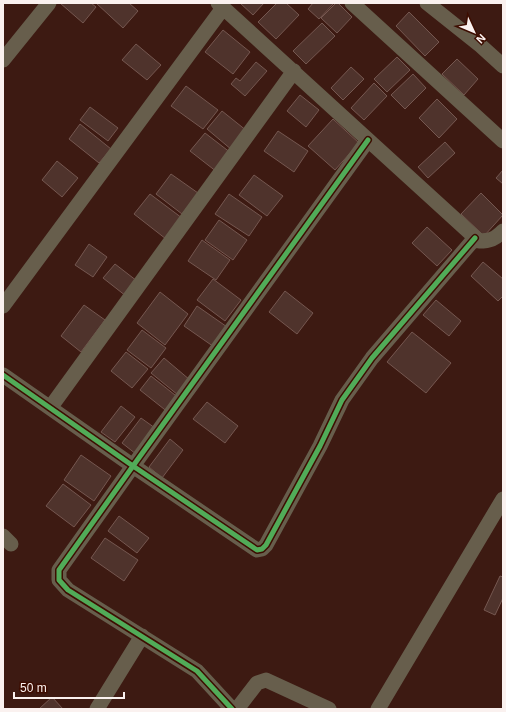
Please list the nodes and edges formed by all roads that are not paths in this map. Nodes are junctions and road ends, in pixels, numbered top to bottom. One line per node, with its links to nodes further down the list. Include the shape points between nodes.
1 (49, 3): 5 (street)
2 (352, 3): 9 (street)
3 (427, 3): 6 (street)
4 (220, 6): 7 (street); 12 (street)
5 (3, 60)
6 (503, 66)
7 (294, 72): 8 (street); 14 (street)
8 (368, 140): 11 (street); 15 (street)
9 (503, 141)
10 (503, 231): 11 (street, via 488,241 479,241)
11 (475, 238): 15 (street, via 372,358 342,400 262,549 257,550)
12 (3, 306)
13 (3, 375): 14 (street)
14 (50, 408): 15 (street)
15 (132, 466): 17 (street, via 59,570 59,580 68,590)
16 (503, 499): 22 (street)
17 (142, 636): 18 (street); 19 (street, via 197,671)
18 (96, 709)
19 (232, 709)
20 (237, 709): 21 (street, via 257,683 266,680)
21 (329, 709)
22 (378, 709)

